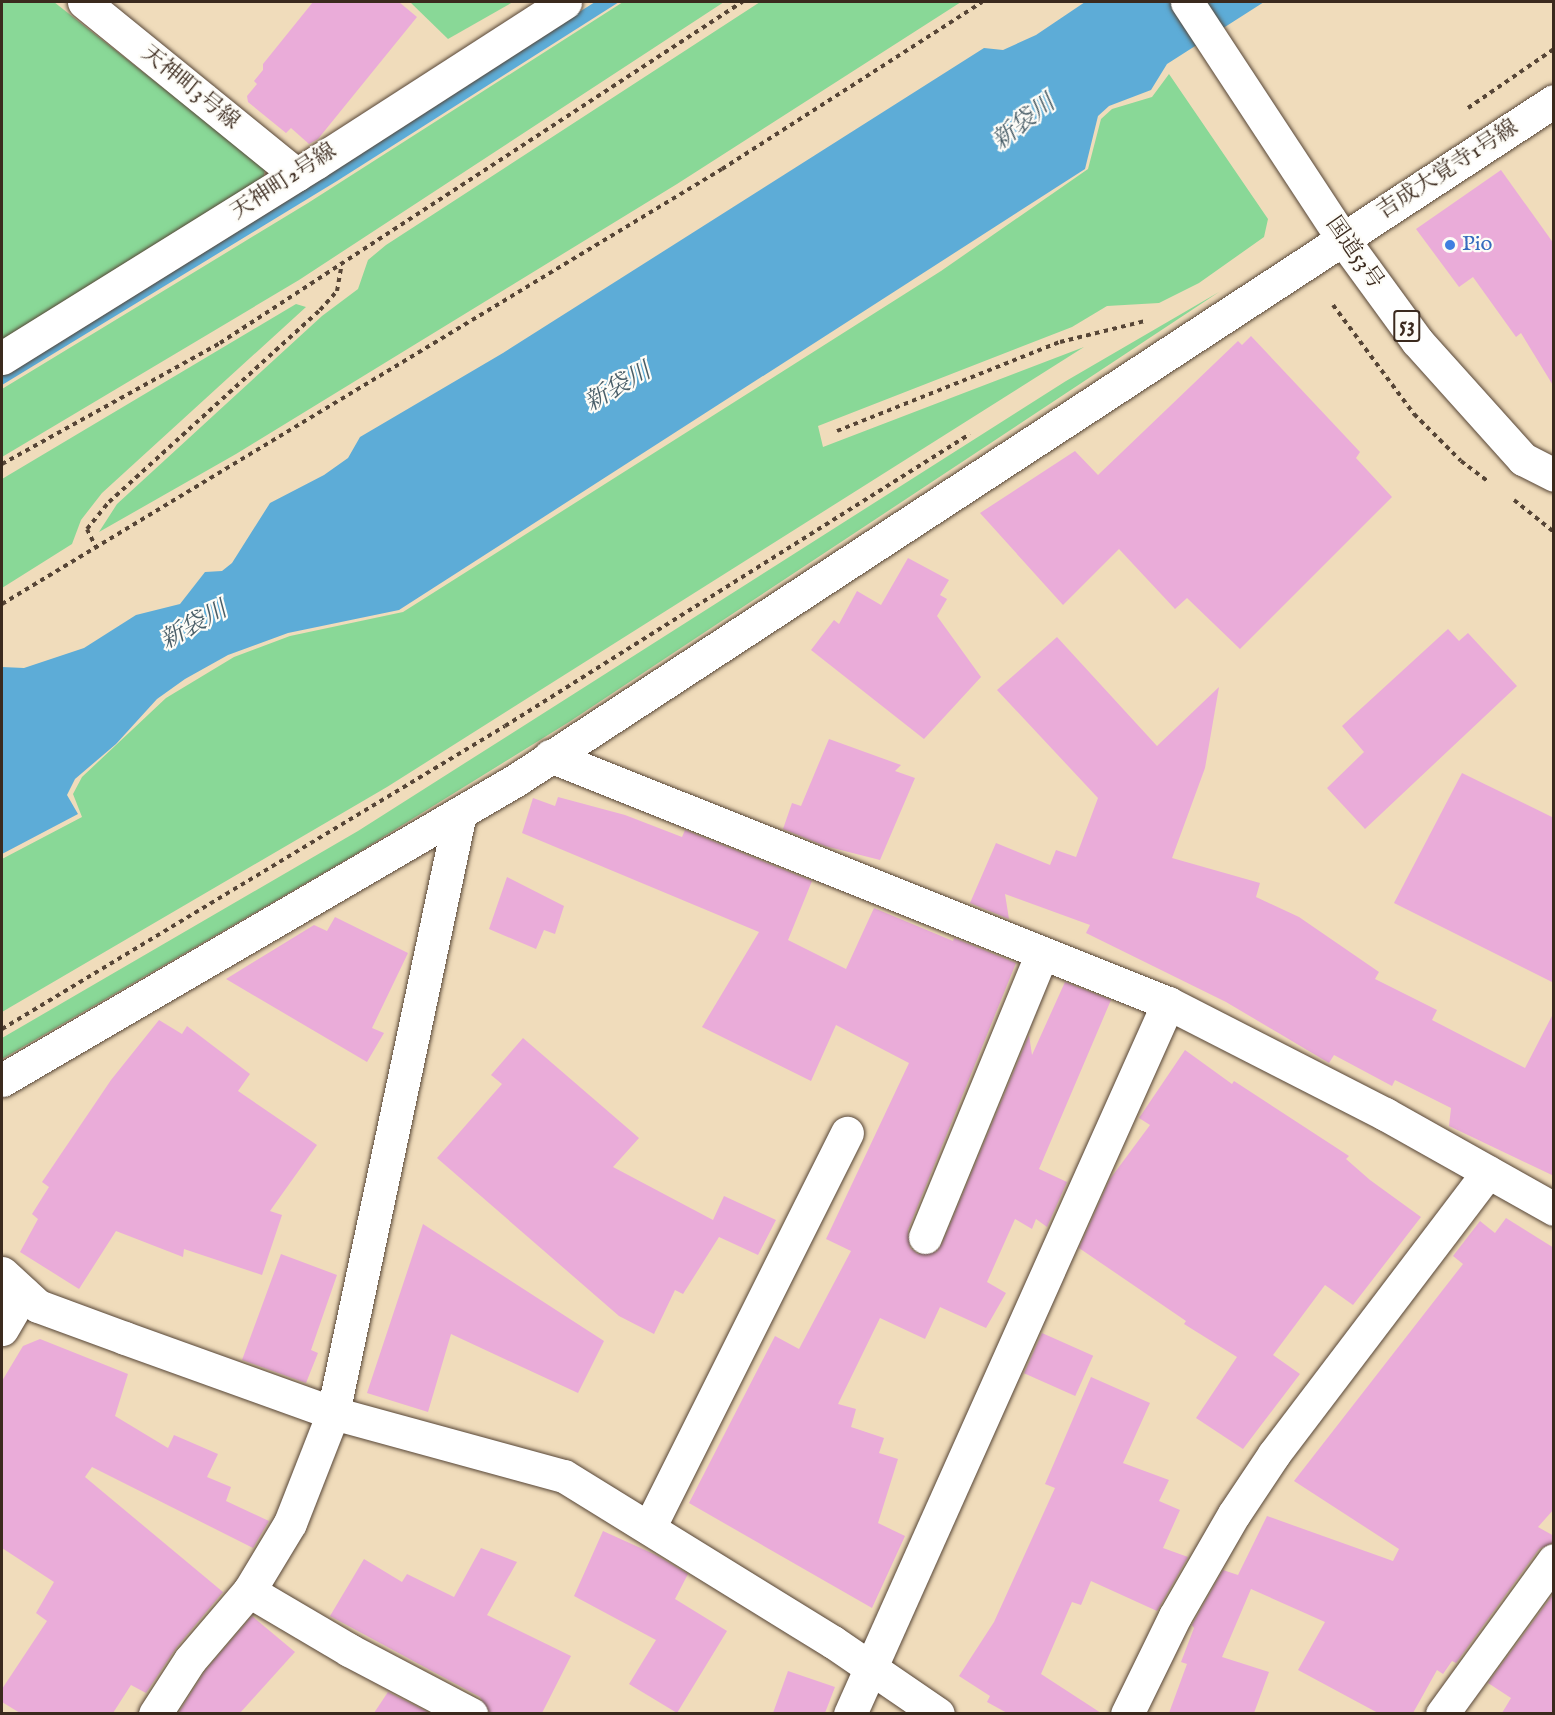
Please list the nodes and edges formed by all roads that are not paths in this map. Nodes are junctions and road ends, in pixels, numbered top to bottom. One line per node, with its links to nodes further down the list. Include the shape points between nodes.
1 (84, 2): 5 (main road, 天神町3号線)
2 (564, 2): 5 (main road, 天神町2号線)
3 (1187, 2): 6 (main road, 国道53号 / 53)
4 (1554, 101): 6 (main road, 吉成大覚寺1号線)
5 (297, 175): 7 (main road, 天神町2号線)
6 (1342, 238): 8 (main road, 国道53号 / 53, via 1425,349 1523,459); 9 (main road, 吉成大覚寺1号線)
7 (2, 358)
8 (1554, 475)
9 (550, 756): 10 (main road, 吉成大覚寺1号線); 11 (main road)
10 (460, 813): 13 (main road, 吉成大覚寺1号線); 20 (main road)
11 (1042, 954): 12 (main road); 17 (main road)
12 (1167, 1003): 15 (main road, via 1385,1114); 24 (main road)
13 (2, 1080)
14 (847, 1133): 21 (main road)
15 (1488, 1172): 16 (main road); 29 (main road, via 1274,1454 1175,1616)
16 (1554, 1209)
17 (925, 1237)
18 (12, 1283): 19 (main road); 20 (main road, via 38,1306)
19 (2, 1329)
20 (333, 1413): 21 (main road, via 564,1476); 23 (main road, via 290,1523)
21 (649, 1528): 24 (main road)
22 (1554, 1560): 30 (main road)
23 (249, 1591): 25 (main road, via 190,1660); 26 (main road, via 349,1650)
24 (871, 1667): 27 (main road); 28 (main road)
25 (155, 1713)
26 (471, 1713)
27 (850, 1713)
28 (938, 1713)
29 (1127, 1713)
30 (1442, 1713)

